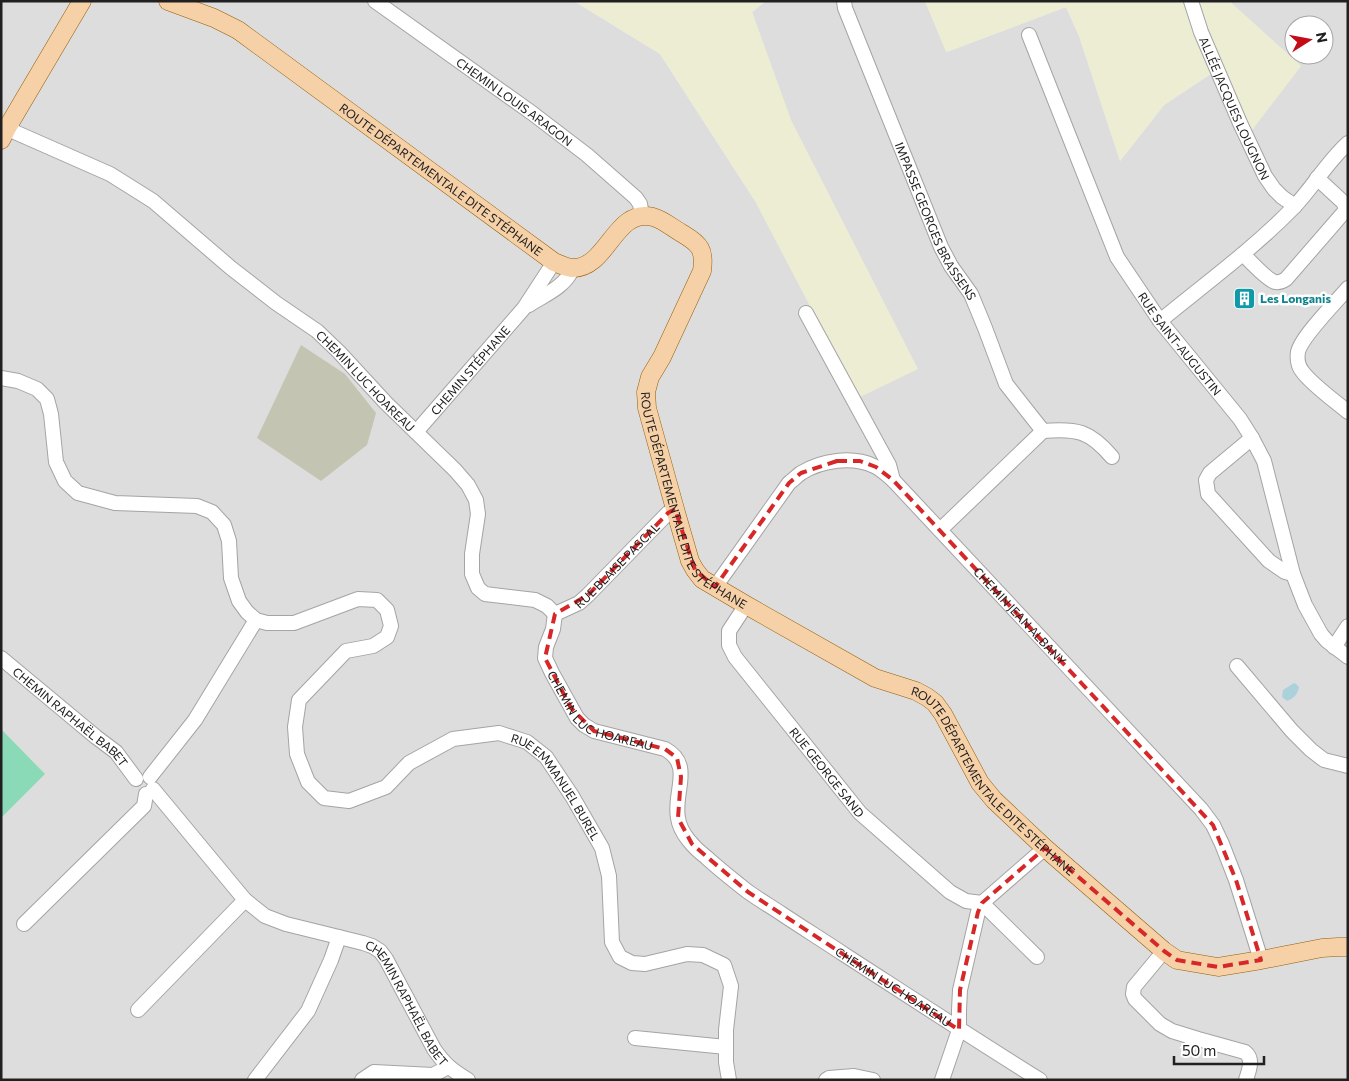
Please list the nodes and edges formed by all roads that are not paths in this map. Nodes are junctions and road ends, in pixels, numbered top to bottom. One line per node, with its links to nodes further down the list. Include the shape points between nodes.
1 (82, 1): 7 (main road)
2 (168, 1): 13 (main road, ROUTE DÉPARTEMENTALE DITE STÉPHANE, via 238,30)
3 (375, 1): 11 (street, CHEMIN LOUIS ARAGON, via 587,155 636,198)
4 (844, 1): 21 (street, IMPASSE GEORGES BRASSENS, via 941,247 971,294 1006,384)
5 (1191, 1): 10 (street, ALLÉE JACQUES LOUGNON, via 1201,32 1265,176 1282,197)
6 (1029, 35): 18 (street, RUE SAINT-AUGUSTIN, via 1117,257)
7 (3, 131): 22 (street, CHEMIN LUC HOAREAU, via 110,174 153,201 231,268 317,331)
8 (1348, 143): 9 (street)
9 (1317, 178): 10 (street); 12 (street, via 1343,202 1345,211 1286,278 1276,283 1270,280)
10 (1295, 206): 12 (street)
11 (642, 215): 14 (main road, via 629,220 589,262); 26 (main road, ROUTE DÉPARTEMENTALE DITE STÉPHANE, via 654,217 695,242 702,251 702,271 650,377 646,392 647,408)
12 (1242, 254): 18 (street)
13 (554, 262): 14 (main road, ROUTE DÉPARTEMENTALE DITE STÉPHANE); 16 (street, CHEMIN STÉPHANE)
14 (572, 268): 16 (street, CHEMIN STÉPHANE, via 558,287)
15 (1348, 288): 20 (street, via 1310,331 1300,347 1298,358 1301,370 1308,378)
16 (524, 308): 22 (street, CHEMIN STÉPHANE)
17 (806, 313): 25 (street, via 889,465)
18 (1160, 321): 23 (street, RUE SAINT-AUGUSTIN)
19 (1, 378): 32 (street, via 37,389 47,399 56,462 65,481 78,493 115,503 197,506 212,512 224,525 229,541 231,578 239,601)
20 (1348, 412)
21 (1043, 431): 24 (street, via 1071,430 1086,434); 27 (street)
22 (416, 432): 31 (street, CHEMIN LUC HOAREAU, via 455,470 476,500 478,514 472,574 478,588 485,594 535,600 548,606)
23 (1252, 438): 28 (street, RUE SAINT-AUGUSTIN, via 1264,461); 28 (street, via 1210,473 1206,480 1208,494 1268,560)
24 (1112, 457)
25 (893, 480): 27 (street, CHEMIN JEAN ALBANY); 29 (street, CHEMIN JEAN ALBANY, via 876,467 860,461 837,461 801,473 789,483)
26 (675, 510): 29 (main road, ROUTE DÉPARTEMENTALE DITE STÉPHANE, via 690,561 702,579); 31 (street, RUE BLAISE PASCAL, via 668,512 579,603)
27 (940, 530): 48 (street, CHEMIN JEAN ALBANY, via 1213,825 1236,880)
28 (1293, 574): 34 (street, RUE SAINT-AUGUSTIN, via 1313,622)
29 (715, 587): 30 (main road, ROUTE DÉPARTEMENTALE DITE STÉPHANE)
30 (746, 605): 40 (main road, ROUTE DÉPARTEMENTALE DITE STÉPHANE, via 874,678 916,691 935,703 980,782 994,800); 42 (street, RUE GEORGE SAND, via 729,631 728,645 735,657 860,813 950,892)
31 (555, 614): 50 (street, CHEMIN LUC HOAREAU, via 545,658 571,708 577,718 594,731 665,749 677,758 680,766 678,818 692,844 748,892)
32 (256, 620): 39 (street); 52 (street, RUE EMMANUEL BUREL, via 294,623 358,599 377,600 387,610 391,626 387,637 373,646 346,651 299,700 295,728 297,754 308,782 324,798 349,801 386,787 409,763 453,739 498,733 527,742 546,757 602,848 609,876 612,942 620,957 632,963 645,964 687,954 703,955 724,966 731,986)
33 (1348, 626): 34 (street)
34 (1334, 647): 35 (street, RUE SAINT-AUGUSTIN)
35 (1348, 656)
36 (1, 658): 39 (street, CHEMIN RAPHAËL BABET, via 116,752 136,779 144,774)
37 (1237, 666): 38 (street, via 1315,754)
38 (1348, 766)
39 (150, 787): 41 (street, CHEMIN RAPHAËL BABET); 43 (street, via 144,806)
40 (1045, 848): 42 (street); 46 (main road, ROUTE DÉPARTEMENTALE DITE STÉPHANE)
41 (245, 900): 44 (street, CHEMIN RAPHAËL BABET, via 265,916); 49 (street)
42 (982, 903): 47 (street); 50 (street, via 974,922 960,990)
43 (24, 924)
44 (339, 937): 53 (street, CHEMIN RAPHAËL BABET, via 380,951 434,1049); 54 (street, via 308,1011)
45 (1348, 947): 48 (main road, ROUTE DÉPARTEMENTALE DITE STÉPHANE, via 1322,948)
46 (1164, 951): 48 (main road, ROUTE DÉPARTEMENTALE DITE STÉPHANE, via 1177,960 1218,967); 62 (street, via 1134,988 1135,999 1160,1024 1172,1030 1248,1054 1251,1060)
47 (1037, 957)
48 (1261, 960)
49 (138, 1010)
50 (959, 1030): 60 (street); 61 (street, CHEMIN LUC HOAREAU)
51 (635, 1038): 52 (street)
52 (726, 1048): 57 (street, RUE EMMANUEL BUREL)
53 (448, 1067): 55 (street, via 432,1075 374,1072); 56 (street, CHEMIN RAPHAËL BABET)
54 (255, 1080)
55 (362, 1080)
56 (468, 1080)
57 (729, 1080)
58 (826, 1080): 59 (street, via 854,1076)
59 (873, 1080)
60 (942, 1080)
61 (1040, 1080)
62 (1246, 1080)

